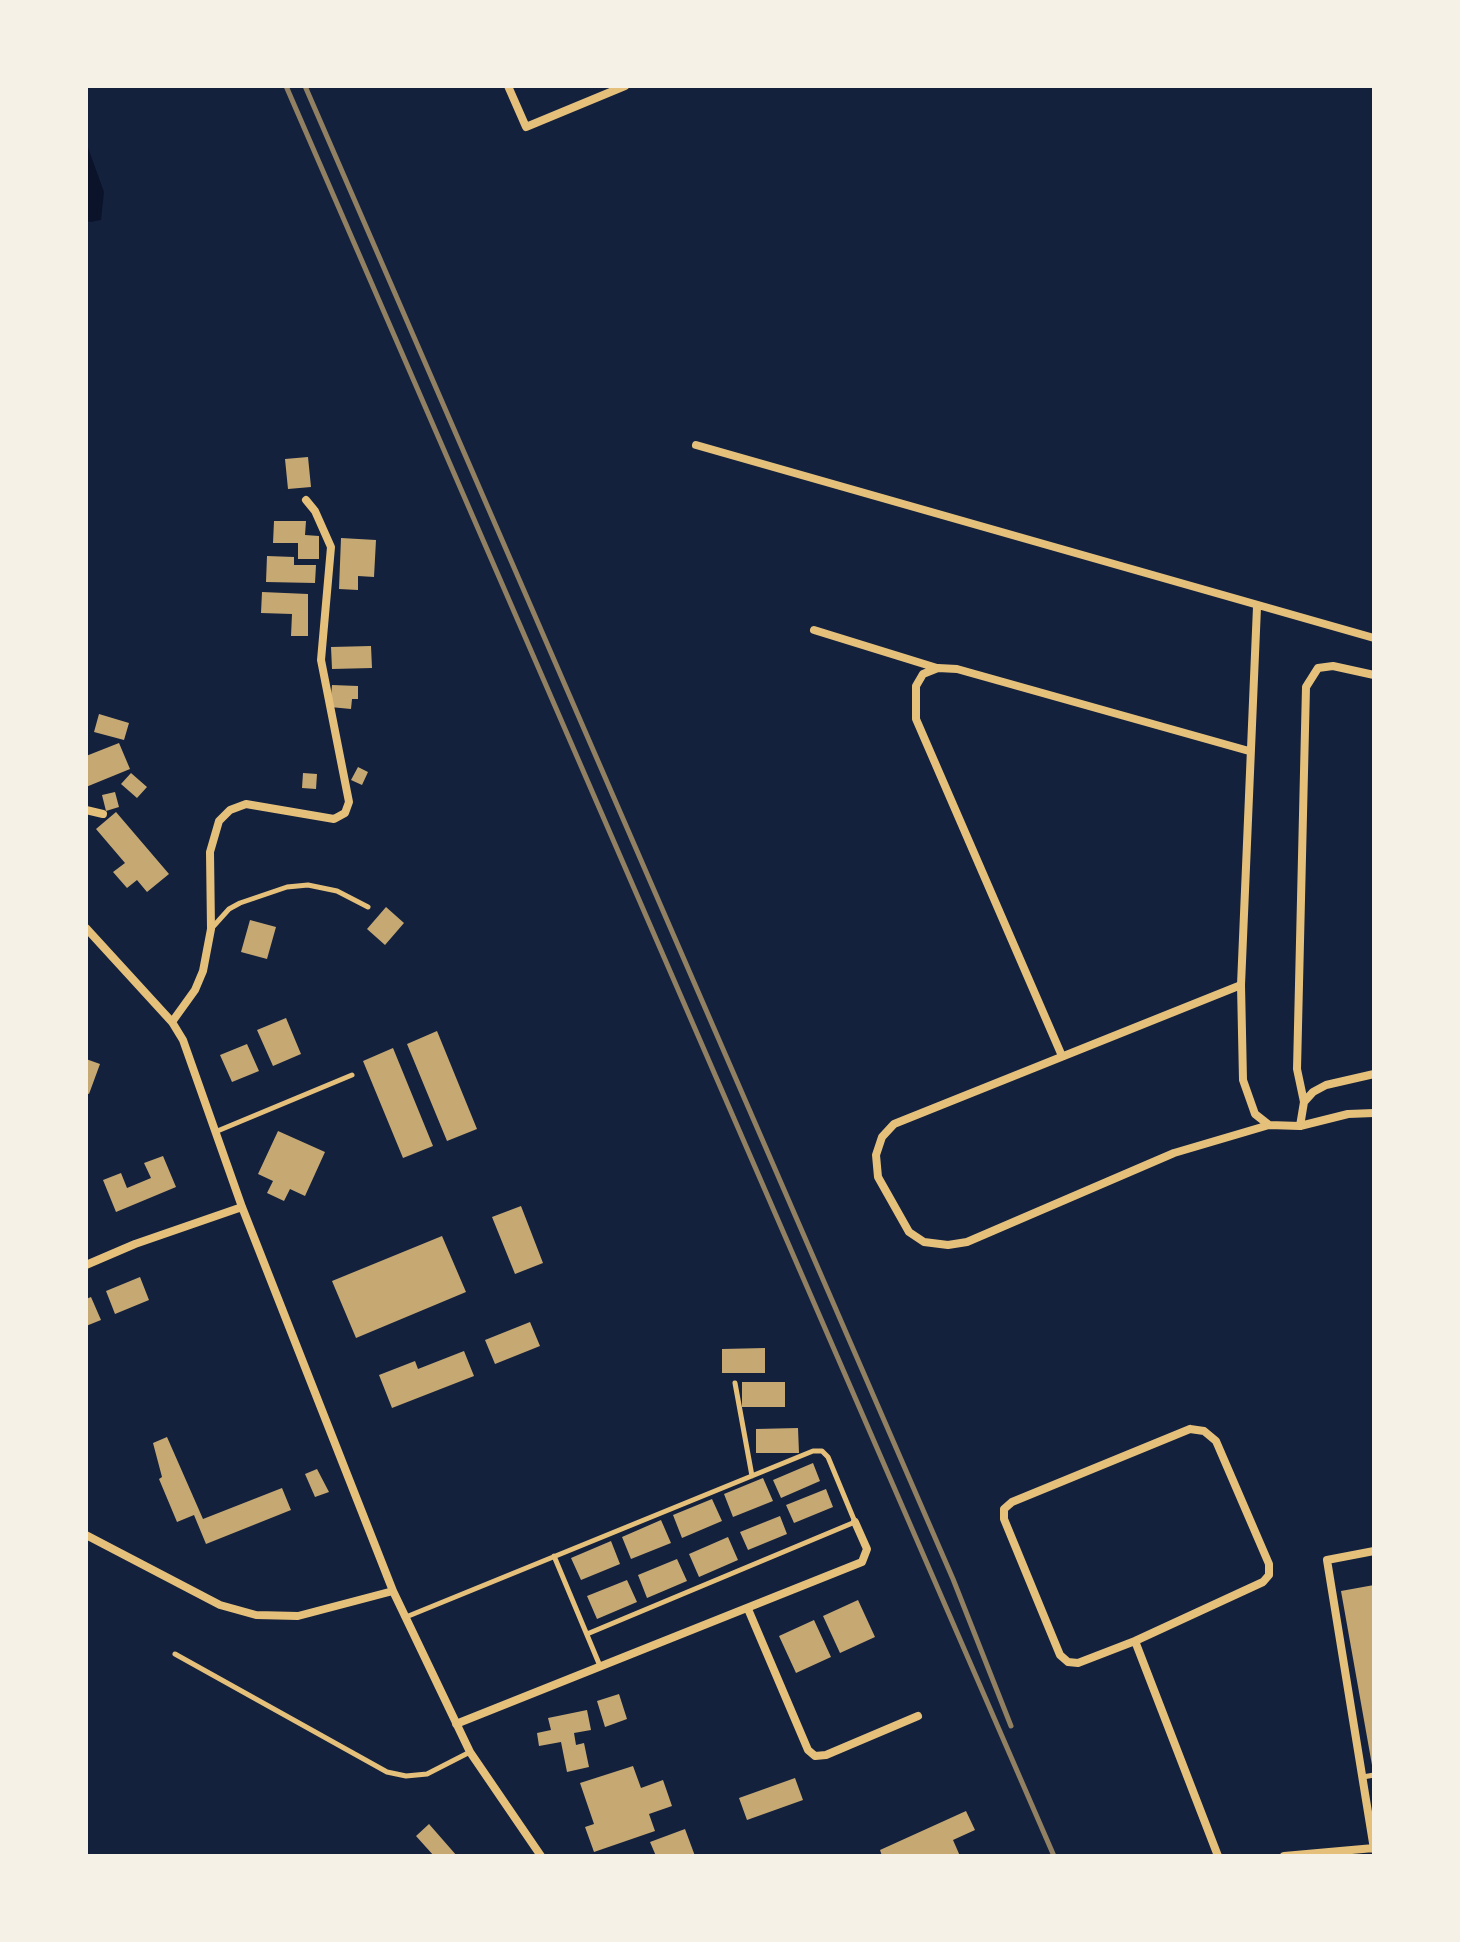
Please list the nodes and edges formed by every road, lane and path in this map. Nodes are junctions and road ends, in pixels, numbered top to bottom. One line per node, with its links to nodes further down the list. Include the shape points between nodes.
1 (508, 86): 2 (street, via 526,127)
2 (625, 86)
3 (696, 445): 5 (street)
4 (306, 500): 15 (street, via 331,547 321,660 349,802 345,813 334,819 246,804 230,810 212,837)
5 (1257, 607): 7 (street); 10 (street)
6 (814, 630): 8 (street)
7 (1374, 638)
8 (938, 668): 10 (street); 18 (street, via 923,674 916,686 916,719)
9 (1374, 675): 21 (street, via 1318,668 1306,687 1297,1069)
10 (1249, 751): 16 (street)
11 (86, 810): 12 (street)
12 (103, 814)
13 (368, 907): 15 (lane, via 337,891 287,887 229,909)
14 (86, 928): 17 (street)
15 (211, 929): 17 (street, via 195,990)
16 (1241, 985): 18 (street); 23 (street, via 1243,1080 1255,1114)
17 (172, 1022): 25 (street)
18 (1062, 1056): 23 (street, via 894,1124 882,1137 876,1155 878,1177 909,1232 924,1242 967,1242 1140,1167)
19 (1374, 1074): 21 (street, via 1326,1085)
20 (352, 1075): 25 (lane)
21 (1304, 1102): 24 (street)
22 (1374, 1113): 24 (street)
23 (1269, 1125): 24 (street)
24 (1300, 1126)
25 (214, 1132): 26 (street)
26 (242, 1207): 27 (street); 34 (street)
27 (86, 1265)
28 (735, 1383): 29 (lane)
29 (752, 1476): 30 (lane, via 822,1451); 33 (lane)
30 (855, 1522): 35 (street, via 867,1549 862,1562); 37 (lane)
31 (86, 1535): 34 (street, via 220,1605 256,1615 298,1616)
32 (1374, 1551): 45 (street, via 1327,1560)
33 (554, 1556): 36 (lane); 37 (lane)
34 (393, 1591): 36 (street)
35 (748, 1609): 40 (street); 41 (street, via 815,1756)
36 (405, 1618): 42 (street)
37 (587, 1634): 40 (lane)
38 (1135, 1641): 38 (street, via 1078,1663 1060,1655 1004,1509 1190,1429 1204,1431 1216,1441 1269,1564 1269,1575); 48 (street)
39 (175, 1654): 43 (lane, via 387,1772 427,1774)
40 (601, 1667): 42 (street)
41 (918, 1716)
42 (456, 1724): 43 (street)
43 (470, 1752): 47 (street)
44 (1374, 1775): 45 (lane)
45 (1362, 1778): 46 (street)
46 (1374, 1848): 49 (street)
47 (541, 1856)
48 (1218, 1856)
49 (1284, 1856)

